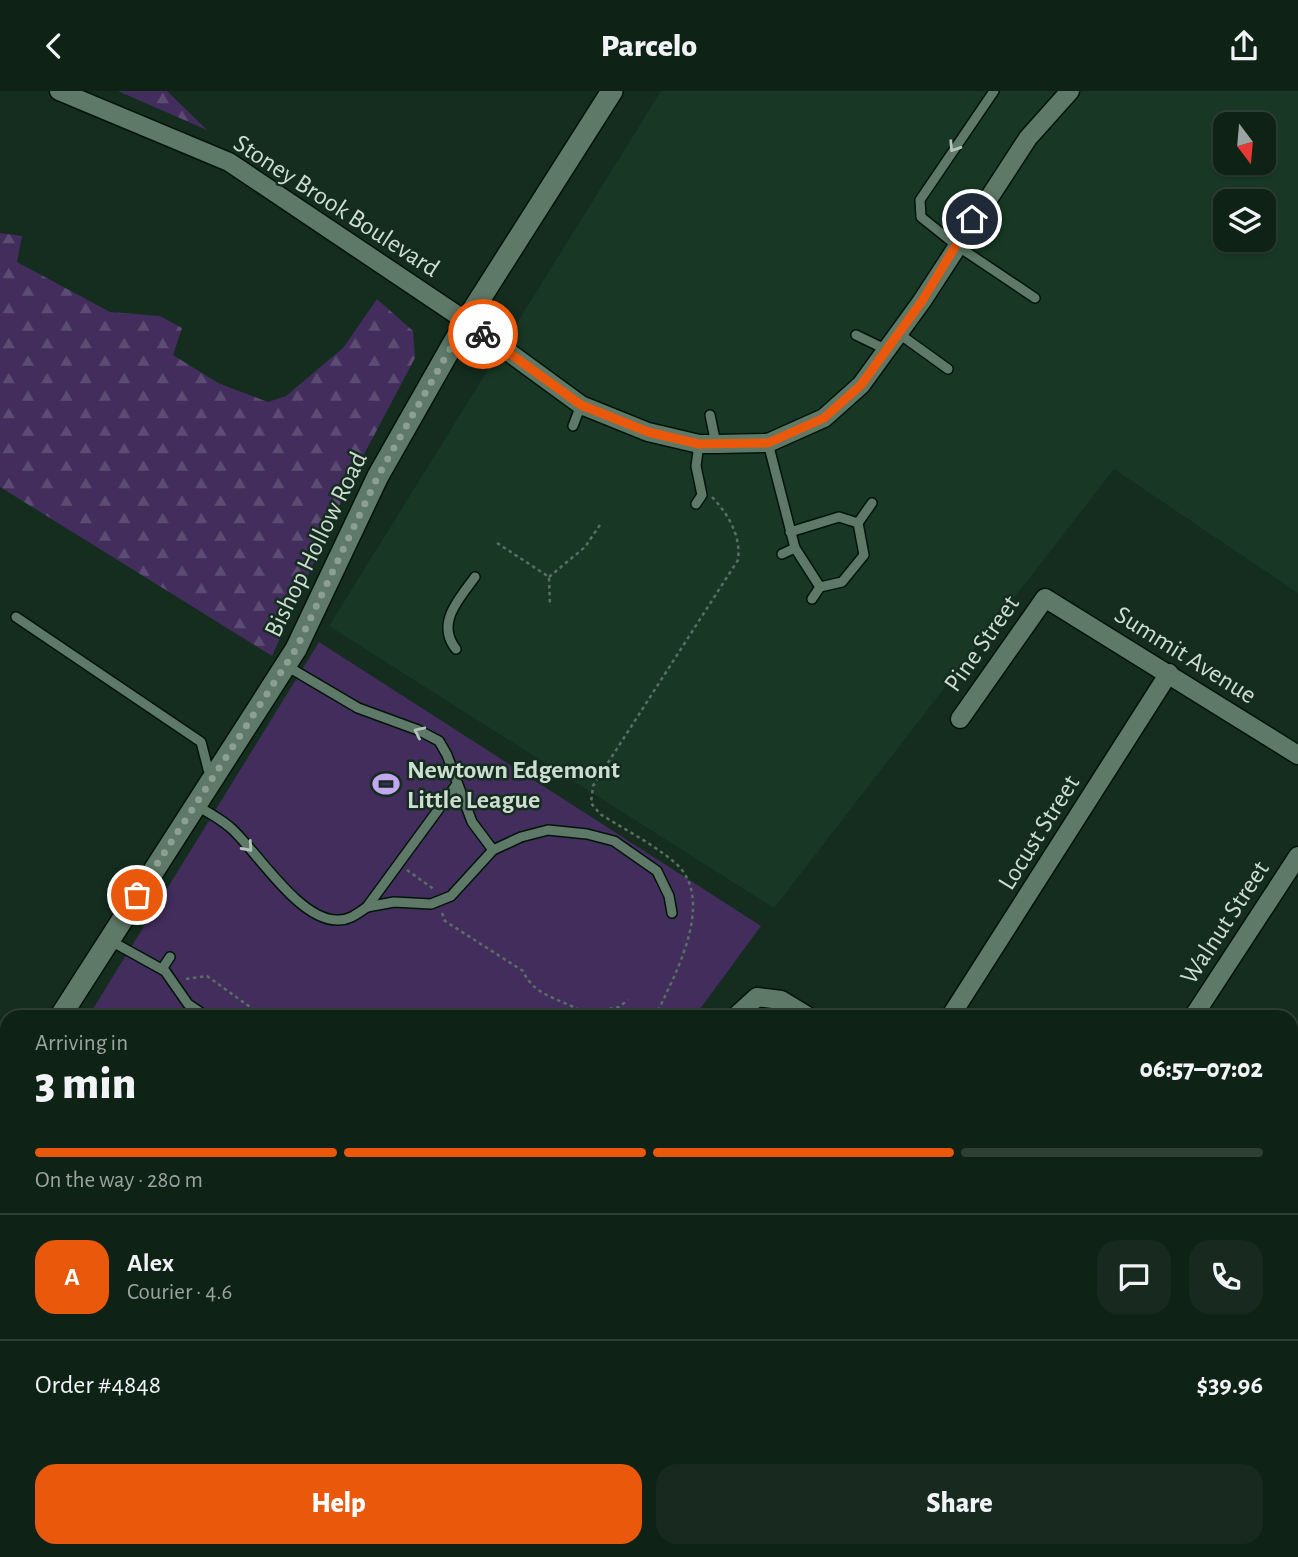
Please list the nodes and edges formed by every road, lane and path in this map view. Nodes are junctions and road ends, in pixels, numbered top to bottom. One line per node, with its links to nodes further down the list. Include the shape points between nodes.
1 (59, 91): 7 (street, Stoney Brook Boulevard, via 229,162)
2 (612, 91): 7 (street, Bishop Hollow Road)
3 (994, 91): 5 (lane, one-way to 5, via 920,200 921,217)
4 (1070, 91): 5 (street, via 1028,138)
5 (956, 245): 6 (lane); 8 (street)
6 (1035, 298)
7 (466, 321): 12 (street, Stoney Brook Boulevard); 34 (street, Bishop Hollow Road, via 378,476)
8 (898, 333): 10 (street); 11 (lane)
9 (856, 335): 10 (lane)
10 (887, 349): 15 (street, via 861,385 824,418)
11 (948, 369)
12 (581, 405): 14 (lane); 16 (street, Stoney Brook Boulevard, via 648,432)
13 (710, 415): 16 (lane)
14 (573, 426)
15 (768, 443): 16 (street, Stoney Brook Boulevard); 22 (lane)
16 (707, 444): 17 (lane, via 696,466)
17 (702, 495): 19 (lane); 57 (path, via 713,497 733,527 740,547 738,561 599,775 591,803 600,814 675,862 686,877 693,927)
18 (872, 503): 20 (lane)
19 (696, 504)
20 (858, 523): 22 (lane, via 839,517); 28 (lane, via 864,555 842,582)
21 (600, 525): 27 (path, via 585,547)
22 (790, 532): 24 (lane)
23 (497, 543): 27 (path)
24 (795, 548): 25 (lane); 28 (lane)
25 (782, 554)
26 (475, 577): 33 (lane, via 450,613 447,630)
27 (549, 577): 31 (path)
28 (820, 587): 30 (lane)
29 (1045, 598): 35 (street, Summit Avenue); 36 (street, Pine Street)
30 (812, 599)
31 (550, 606)
32 (16, 617): 38 (lane, via 201,742)
33 (456, 649)
34 (285, 666): 38 (street, Bishop Hollow Road); 39 (lane, one-way to 34, via 439,741 358,708)
35 (1169, 673): 37 (street, Summit Avenue); 60 (street, Locust Street)
36 (960, 719)
37 (1298, 755)
38 (214, 776): 40 (street, Bishop Hollow Road)
39 (457, 784): 41 (lane, via 472,822); 43 (lane)
40 (195, 805): 45 (lane, one-way to 45, via 232,829 287,890 318,915 337,921); 47 (street, Bishop Hollow Road)
41 (493, 850): 44 (lane, via 452,896); 46 (lane, via 548,830 614,841 657,871)
42 (1298, 856): 61 (street, Walnut Street)
43 (398, 864): 44 (path, via 436,891); 45 (lane)
44 (438, 901): 45 (lane); 55 (path, via 445,921 523,971 529,985)
45 (366, 907)
46 (672, 913)
47 (108, 940): 49 (lane); 52 (street, Bishop Hollow Road)
48 (170, 957): 49 (lane)
49 (162, 969): 50 (lane)
50 (172, 981): 53 (lane); 54 (path, via 207,976)
51 (628, 1000): 56 (path)
52 (64, 1010)
53 (191, 1010)
54 (254, 1010)
55 (576, 1010)
56 (605, 1010)
57 (658, 1010)
58 (743, 1010): 59 (street, via 757,997 781,1000)
59 (797, 1010)
60 (954, 1010)
61 (1198, 1010)

